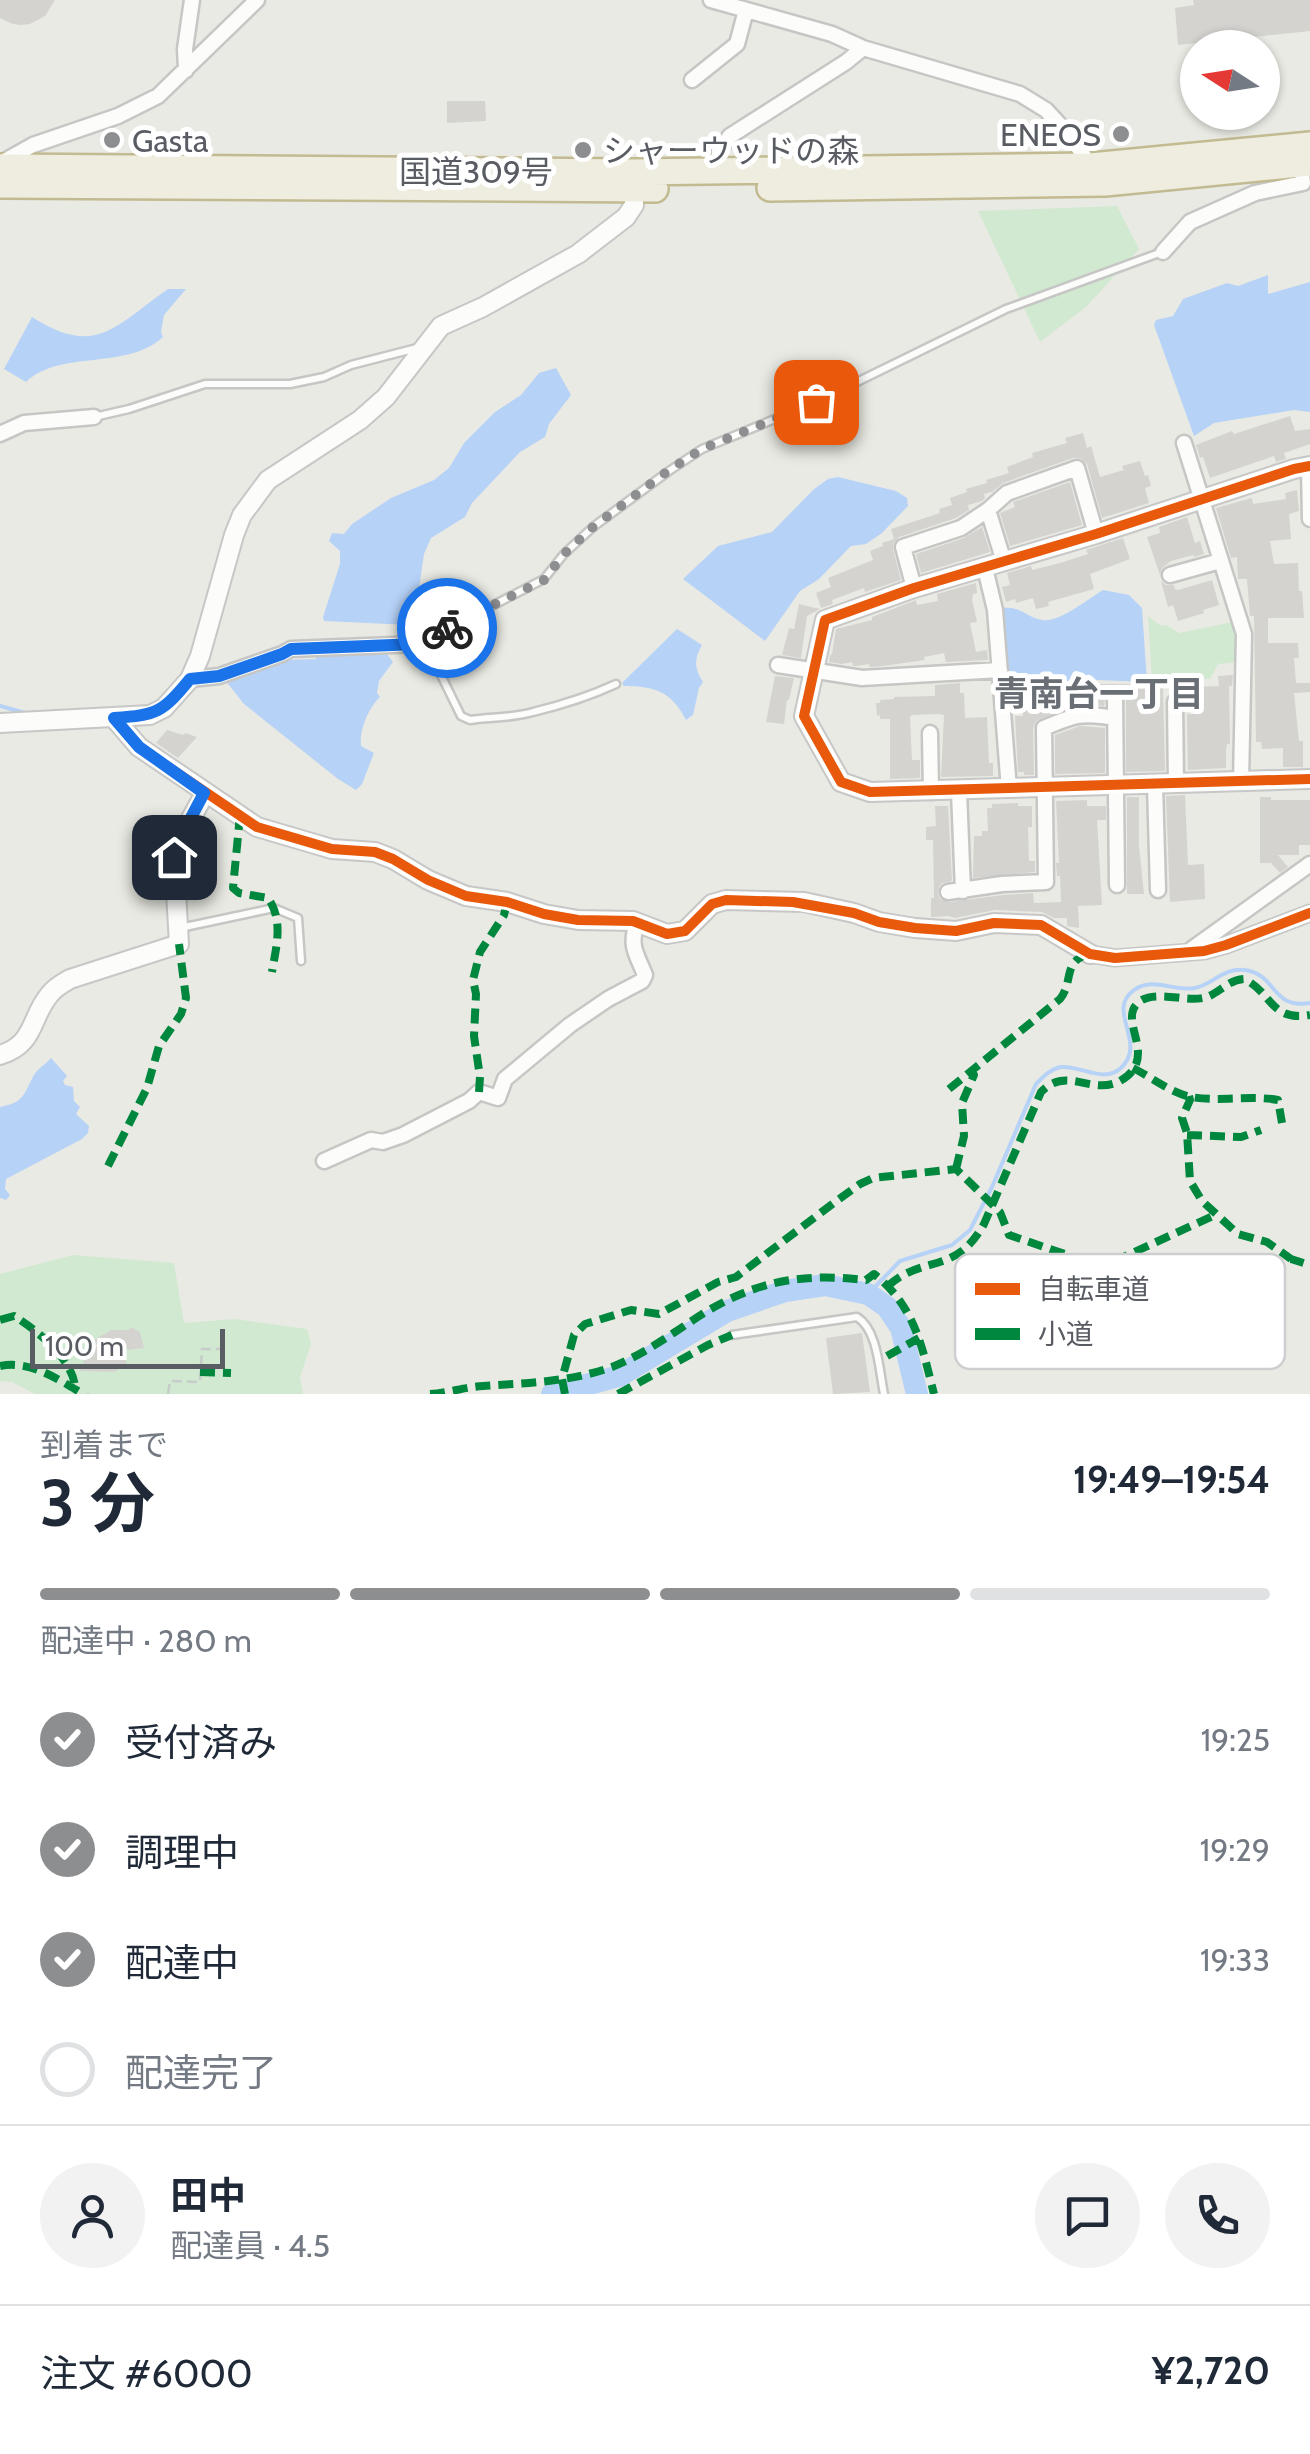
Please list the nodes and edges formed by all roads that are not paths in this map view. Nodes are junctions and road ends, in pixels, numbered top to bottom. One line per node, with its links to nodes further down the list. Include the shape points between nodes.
1 (192, 0): 6 (street)
2 (257, 0): 6 (street)
3 (711, 0): 4 (street)
4 (746, 10): 5 (street); 7 (street, via 736,44)
5 (863, 48): 10 (street, via 1020,94 1046,110); 11 (street, via 730,136 719,150)
6 (186, 70): 9 (street, via 158,96 34,144)
7 (692, 80)
8 (1307, 158): 10 (highway, 国道309号); 12 (highway, 国道309号, via 1105,183); 14 (street, via 1302,183 1255,194 1190,222)
9 (0, 166): 12 (highway, 国道309号)
10 (1091, 166): 11 (highway, 国道309号)
11 (720, 171): 12 (highway, 国道309号)
12 (634, 180): 13 (highway, 国道309号); 15 (street, via 634,205 626,217 578,254 441,326)
13 (0, 186)
14 (1163, 252): 28 (lane, via 1006,309 702,449 593,527 544,580)
15 (423, 347): 16 (lane, via 290,384 205,384); 32 (street, via 386,397 268,480 250,502)
16 (94, 417): 17 (street, via 24,423)
17 (0, 434)
18 (1184, 443): 20 (street)
19 (1309, 466): 20 (street); 22 (street)
20 (1201, 499): 23 (street); 24 (street)
21 (988, 510): 23 (street, via 1007,493 1076,468); 25 (street); 27 (street, via 960,528 903,547)
22 (1310, 519)
23 (1096, 534): 25 (street)
24 (1220, 561): 26 (street); 41 (street, via 1244,634)
25 (995, 565): 27 (street); 30 (street)
26 (1170, 575)
27 (914, 588): 31 (street, via 825,620)
28 (418, 644): 32 (street, via 291,649 219,676); 33 (lane, via 461,716 470,720 532,713)
29 (778, 665): 31 (street)
30 (1000, 670): 31 (street, via 862,678); 46 (street)
31 (814, 671): 48 (street, via 804,716 841,782 870,792)
32 (190, 679): 36 (street, via 164,708)
33 (616, 684)
34 (1114, 698): 37 (street)
35 (1175, 702): 42 (street)
36 (114, 718): 38 (street); 49 (street, via 139,747)
37 (1115, 718): 44 (street); 45 (street, via 1090,713 1044,728)
38 (0, 723)
39 (930, 733): 48 (street)
40 (1310, 779): 41 (street)
41 (1241, 782): 42 (street)
42 (1176, 784): 43 (street)
43 (1154, 785): 44 (street); 52 (street)
44 (1115, 786): 45 (street); 51 (street)
45 (1044, 788): 46 (street); 47 (street, via 1046,882 956,892)
46 (1009, 789): 47 (street)
47 (959, 791): 48 (street)
48 (931, 792)
49 (204, 793): 54 (street, via 257,828 332,850 375,852 466,896 578,920); 55 (street, via 176,846)
50 (1310, 864): 56 (street)
51 (1117, 885)
52 (1158, 890)
53 (1310, 912): 56 (street, via 1226,945)
54 (637, 923): 57 (street, via 667,934 685,931 712,904 726,900 793,902 915,928 1042,925); 60 (street, via 632,946 642,981 570,1025 505,1078 498,1098 479,1092 403,1135 371,1140)
55 (179, 928): 58 (lane, via 274,908 298,918); 59 (street, via 180,944 58,986 24,1042)
56 (1187, 952): 57 (street)
57 (1090, 954)
58 (301, 962)
59 (0, 1055)
60 (324, 1161)
61 (732, 1335): 62 (lane, via 856,1317 872,1338)
62 (884, 1394)

